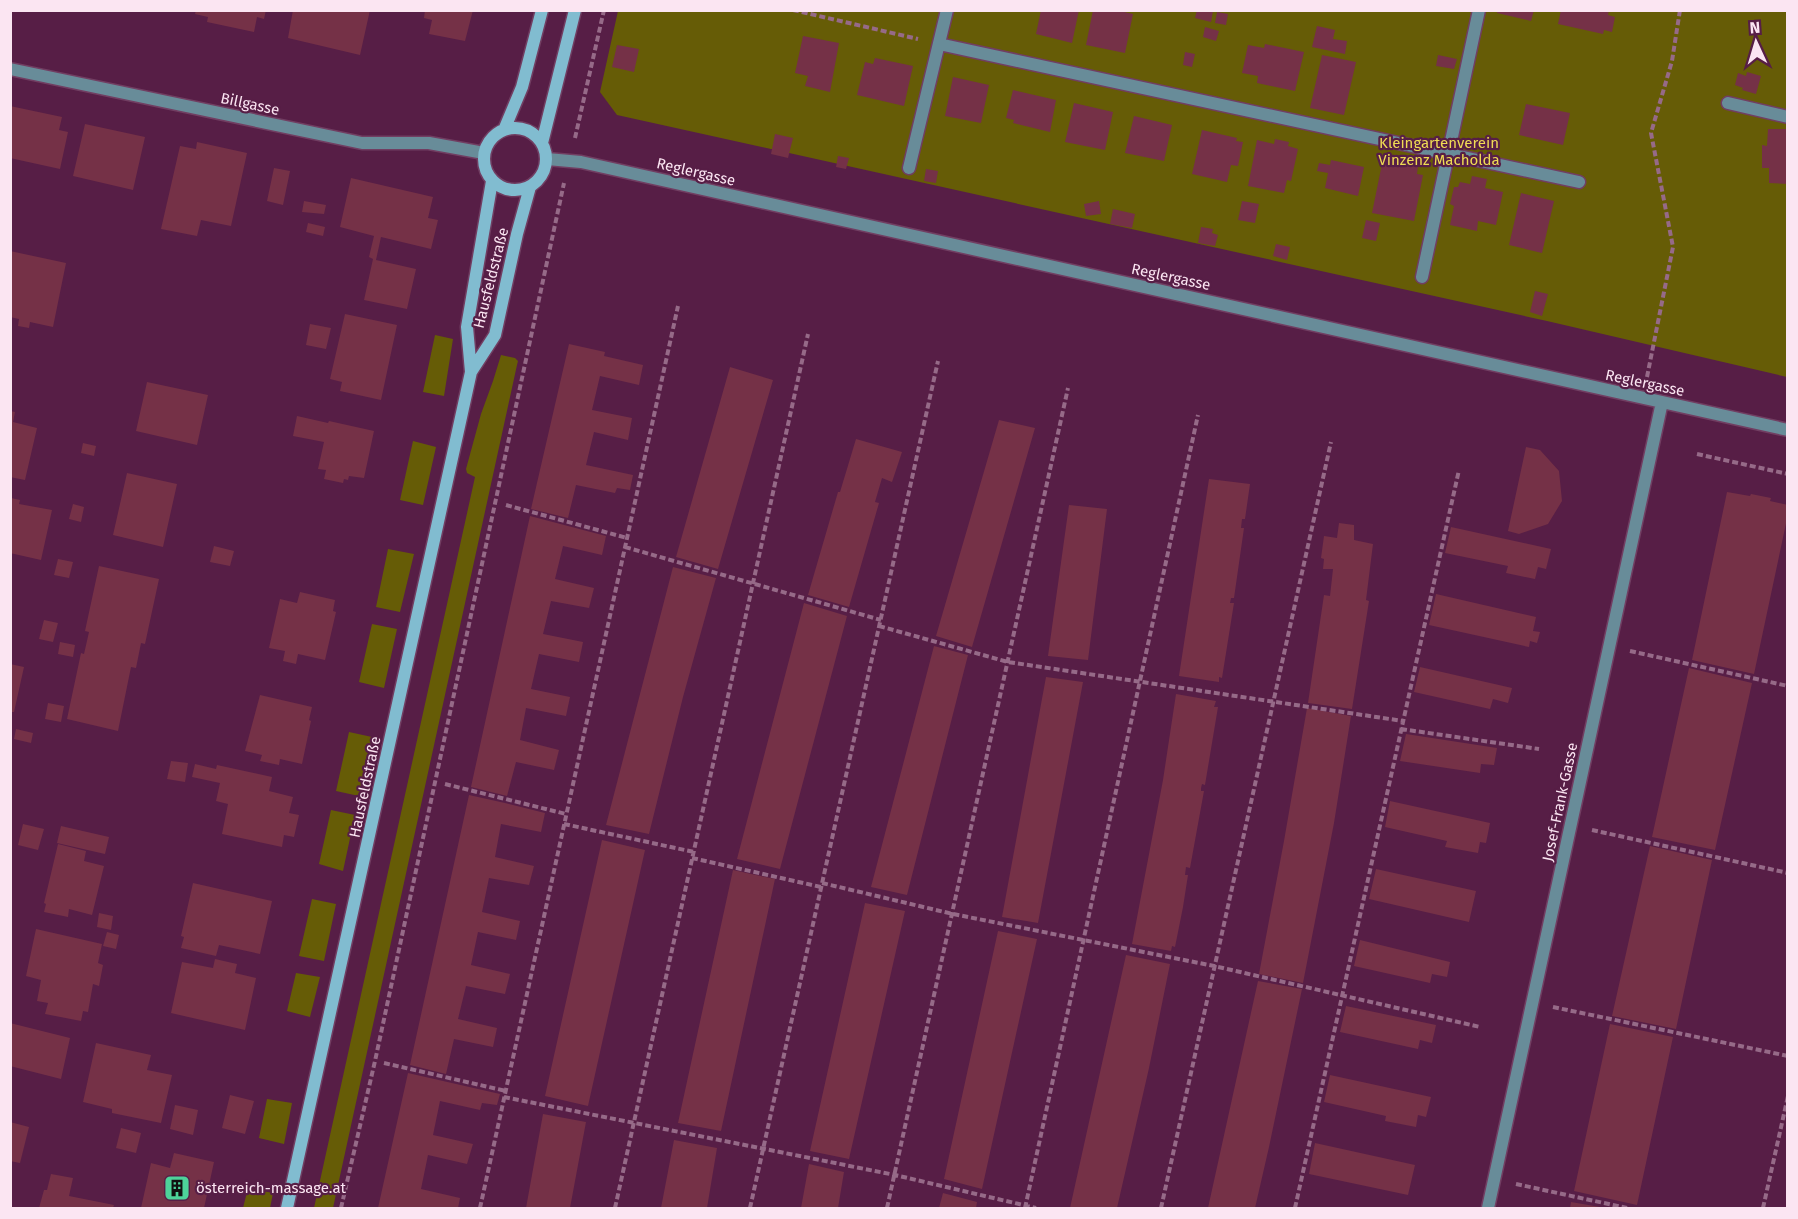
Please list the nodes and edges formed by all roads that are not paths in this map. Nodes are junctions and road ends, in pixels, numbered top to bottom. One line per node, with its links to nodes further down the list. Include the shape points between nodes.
1 (542, 10): 9 (street, via 522,87)
2 (575, 10): 10 (street)
3 (947, 10): 5 (street)
4 (1479, 10): 12 (street)
5 (939, 44): 12 (street); 14 (street)
6 (10, 69): 11 (street, Billgasse, via 362,143 429,143)
7 (1728, 103): 8 (street)
8 (1788, 117)
9 (504, 130): 10 (street, via 525,129); 11 (street, via 491,140)
10 (542, 143): 13 (street)
11 (484, 153): 15 (street)
12 (1448, 154): 16 (street); 18 (street)
13 (547, 159): 17 (street, via 543,175); 20 (street, Reglergasse, via 581,162)
14 (909, 168)
15 (492, 181): 17 (street, via 510,190); 19 (street, Hausfeldstraße, via 466,327)
16 (1579, 182)
17 (530, 187): 19 (street, Hausfeldstraße, via 495,335)
18 (1422, 277)
19 (471, 372): 22 (street, Hausfeldstraße)
20 (1662, 402): 21 (street, Reglergasse); 23 (street, Josef-Frank-Gasse)
21 (1788, 430)
22 (287, 1209)
23 (1488, 1209)

